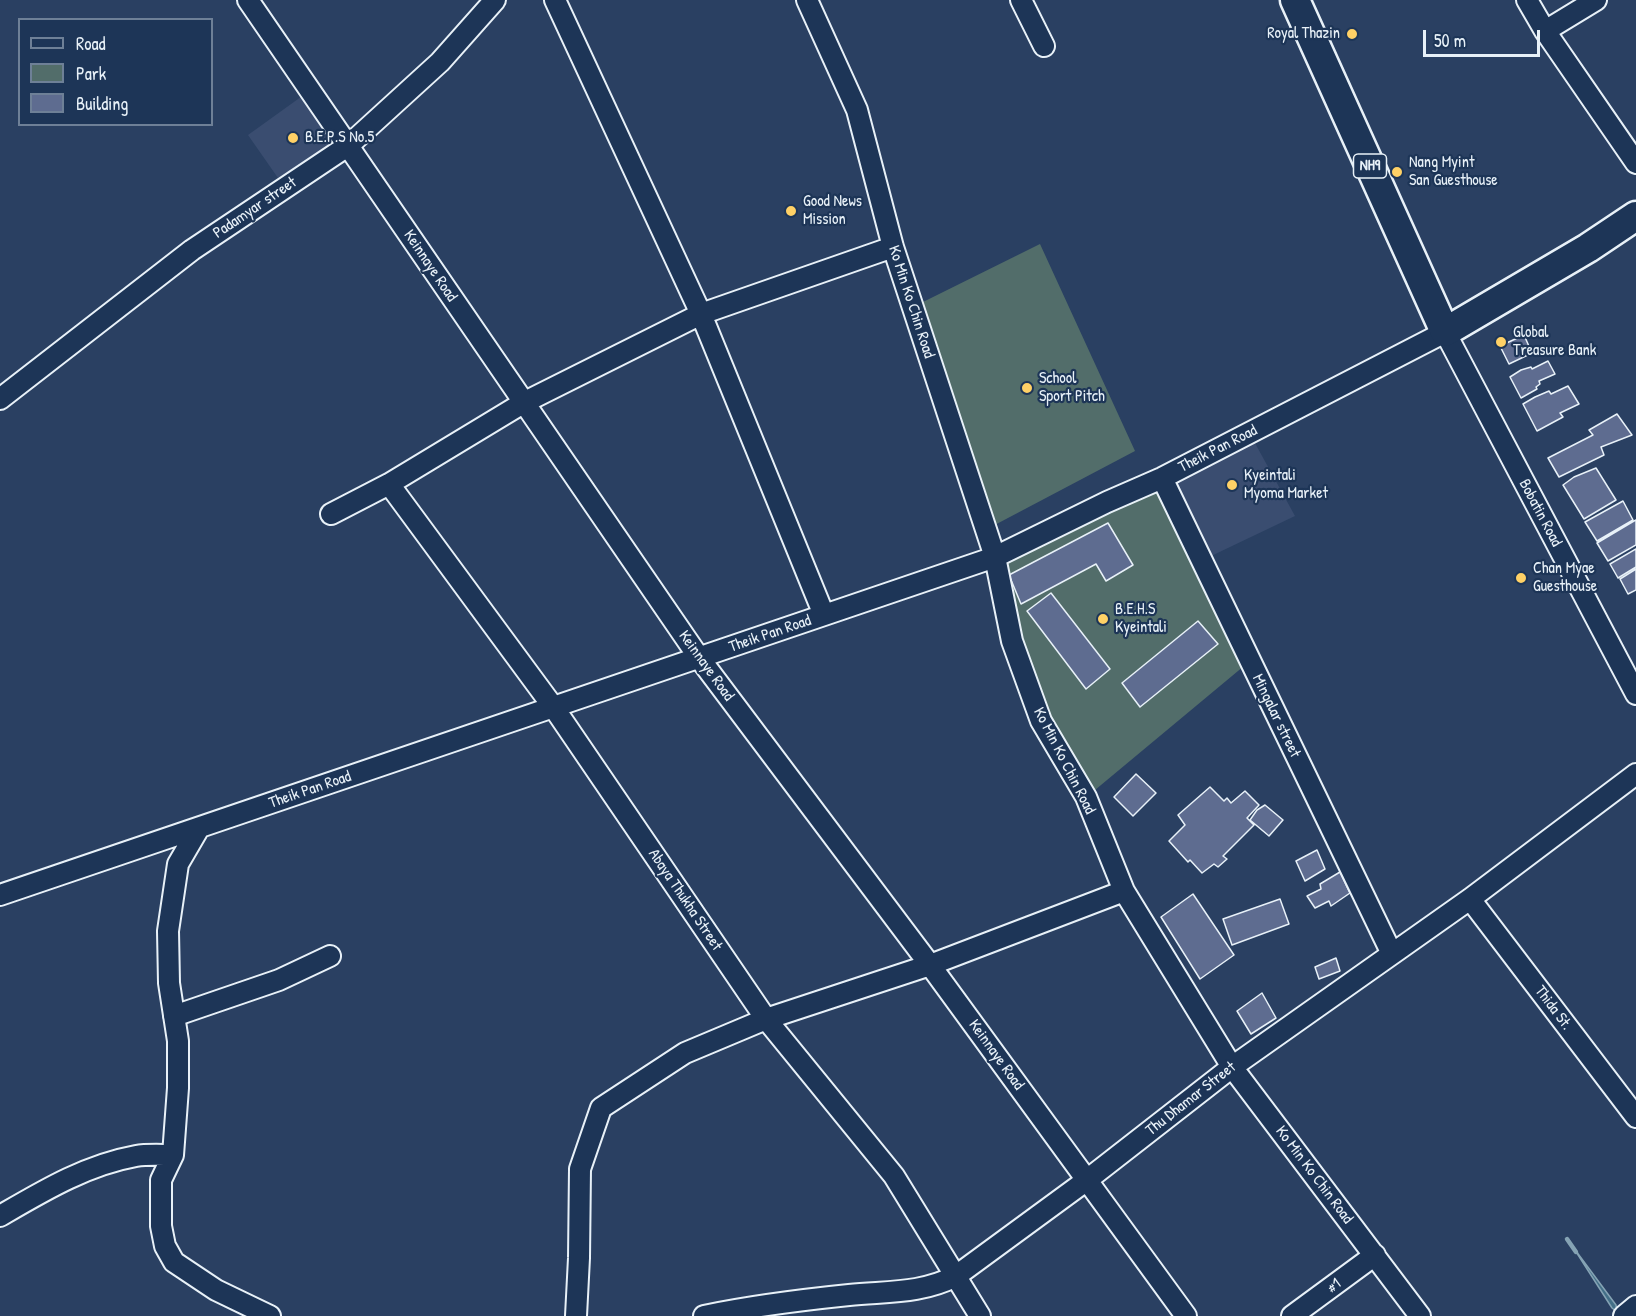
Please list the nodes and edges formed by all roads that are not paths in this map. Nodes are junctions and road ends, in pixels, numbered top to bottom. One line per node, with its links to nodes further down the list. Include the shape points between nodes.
1 (248, 0): 11 (street, Keinnaye Road)
2 (495, 0): 11 (street, Padamyar street, via 440,62)
3 (555, 0): 15 (street)
4 (807, 0): 14 (street, Ko Min Ko Chin Road, via 857,110)
5 (1020, 0): 10 (street)
6 (1295, 0): 16 (highway, NH9)
7 (1527, 0): 9 (street)
8 (1596, 0): 9 (street)
9 (1545, 31): 12 (street)
10 (1044, 46)
11 (349, 146): 17 (street, Padamyar street, via 192,250); 18 (street, Keinnaye Road)
12 (1636, 163)
13 (1636, 216): 16 (highway)
14 (892, 247): 15 (street); 22 (street, Ko Min Ko Chin Road)
15 (701, 314): 18 (street); 23 (street)
16 (1445, 332): 19 (street, Theik Pan Road); 25 (street, Bobatin Road)
17 (0, 399)
18 (523, 403): 20 (street); 24 (street, Keinnaye Road)
19 (1162, 478): 22 (street, Theik Pan Road); 32 (street, Mingalar street)
20 (388, 484): 21 (street); 26 (street, Abaya Thukha Street)
21 (331, 514)
22 (995, 557): 23 (street, Theik Pan Road); 29 (street, Ko Min Ko Chin Road, via 1012,641 1041,721 1086,797)
23 (824, 615): 24 (street, Theik Pan Road)
24 (700, 659): 26 (street, Theik Pan Road); 34 (street, Keinnaye Road)
25 (1636, 694)
26 (554, 708): 28 (street, Theik Pan Road); 36 (street, Abaya Thukha Street)
27 (1636, 774): 31 (street, Thu Dhamar Street)
28 (198, 828): 30 (street, Theik Pan Road); 35 (street, via 178,864 171,899 169,983)
29 (1124, 891): 34 (street); 37 (street, Ko Min Ko Chin Road)
30 (0, 895)
31 (1470, 899): 32 (street, Thu Dhamar Street); 38 (street, Thida St.)
32 (1392, 954): 37 (street, Thu Dhamar Street)
33 (330, 956): 35 (street, via 279,980)
34 (930, 964): 36 (street); 40 (street, Keinnaye Road)
35 (174, 1016): 39 (street, via 178,1088)
36 (766, 1019): 43 (street, Abaya Thukha Street, via 894,1176); 46 (street, via 685,1053 601,1108 580,1169)
37 (1232, 1067): 40 (street, Thu Dhamar Street); 42 (street, Ko Min Ko Chin Road)
38 (1636, 1117)
39 (173, 1155): 41 (street, via 138,1155 108,1162 56,1184); 45 (street, via 161,1180 161,1226 165,1246 174,1262 216,1290)
40 (1088, 1180): 43 (street, Thu Dhamar Street); 49 (street, Keinnaye Road)
41 (0, 1216)
42 (1375, 1255): 50 (street, #1); 51 (street, Ko Min Ko Chin Road)
43 (956, 1276): 47 (street, Thu Dhamar Street, via 938,1285 904,1292 745,1307); 48 (street, Abaya Thukha Street)
44 (1636, 1306): 52 (street)
45 (270, 1316)
46 (576, 1316)
47 (704, 1316)
48 (980, 1316)
49 (1186, 1316)
50 (1292, 1316)
51 (1420, 1316)
52 (1624, 1316)

